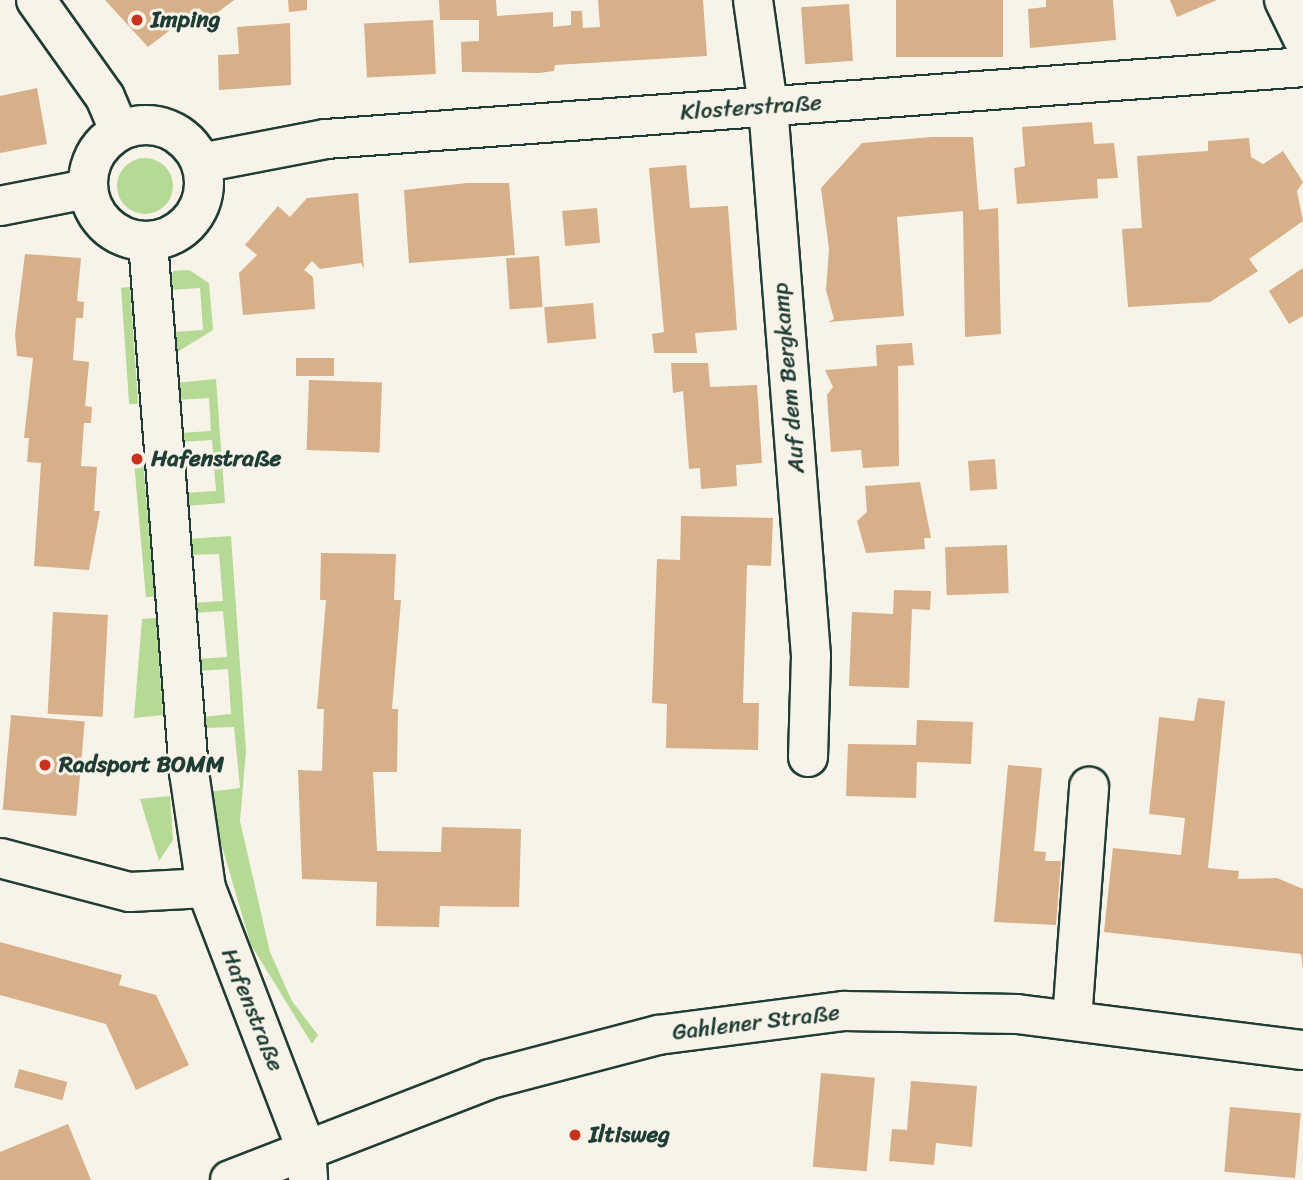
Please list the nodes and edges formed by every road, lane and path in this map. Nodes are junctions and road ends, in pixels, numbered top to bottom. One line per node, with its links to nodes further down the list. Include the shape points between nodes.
1 (36, 0): 7 (street, via 105,97)
2 (753, 0): 6 (street, Auf dem Bergkamp)
3 (1284, 0): 4 (street)
4 (1303, 39)
5 (1303, 67): 6 (street, Klosterstraße)
6 (768, 106): 8 (street, Klosterstraße, via 326,139); 12 (street, Auf dem Bergkamp, via 811,656)
7 (119, 130): 8 (street, via 143,124 167,128 188,142); 9 (street, via 101,145)
8 (201, 163): 11 (street, via 200,206 170,237)
9 (86, 189): 10 (street); 11 (street, via 97,217 111,230)
10 (0, 206)
11 (148, 242): 15 (street, Hafenstraße, via 189,772)
12 (808, 757)
13 (1089, 787): 16 (street)
14 (0, 858): 15 (street, via 130,892)
15 (206, 888): 18 (street, Hafenstraße)
16 (1072, 1020): 17 (street, Gahlener Straße); 18 (street, Gahlener Straße, via 844,1011 658,1035 490,1079)
17 (1303, 1050)
18 (307, 1164): 19 (street, Gahlener Straße)
19 (230, 1180)

